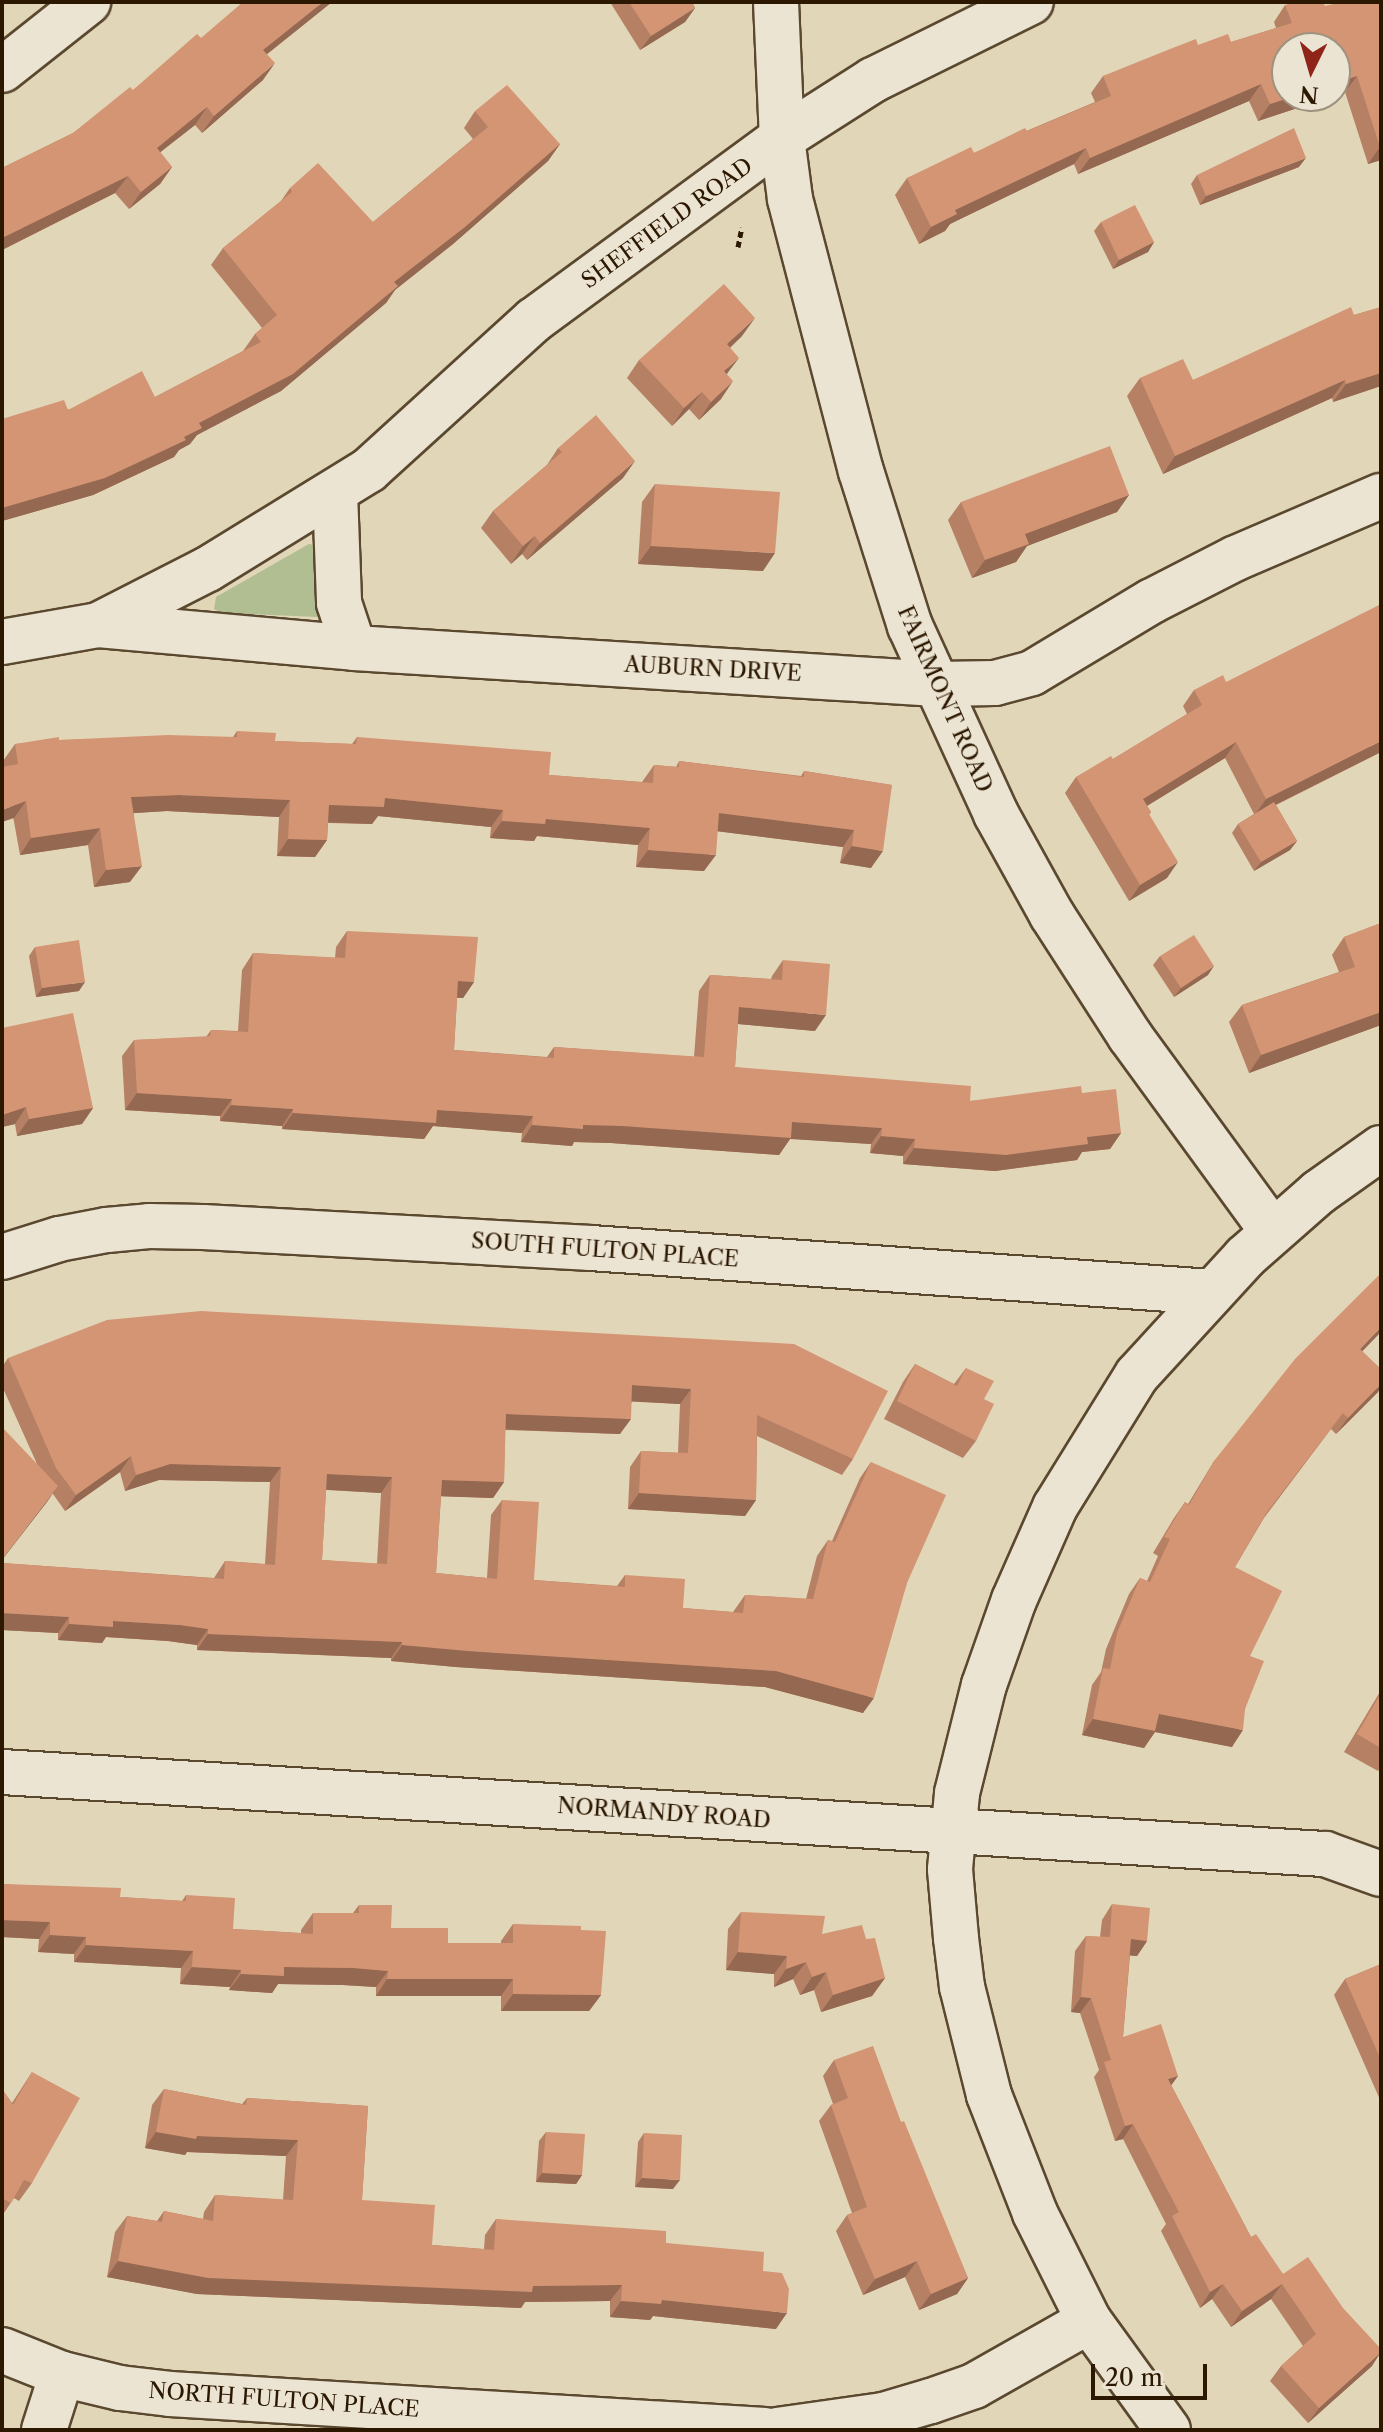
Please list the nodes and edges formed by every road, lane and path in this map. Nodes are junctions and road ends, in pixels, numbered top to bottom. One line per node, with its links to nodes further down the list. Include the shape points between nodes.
1 (88, 2): 4 (street)
2 (776, 2): 5 (street, FAIRMONT ROAD)
3 (1031, 2): 5 (street, SHEFFIELD ROAD, via 873,80)
4 (2, 70)
5 (782, 138): 8 (street, SHEFFIELD ROAD, via 534,320 369,470); 13 (street, FAIRMONT ROAD, via 790,199 861,471 910,626)
6 (742, 227): 7 (path)
7 (738, 247)
8 (335, 492): 10 (street, SHEFFIELD ROAD, via 208,569); 12 (street, via 339,603)
9 (1381, 496): 13 (street, AUBURN DRIVE, via 1236,558 1032,673 995,683)
10 (98, 625): 11 (street, AUBURN DRIVE); 12 (street, AUBURN DRIVE)
11 (2, 642)
12 (354, 648): 13 (street, AUBURN DRIVE)
13 (937, 684): 15 (street, FAIRMONT ROAD, via 996,814 1052,915 1130,1036)
14 (1381, 1148): 15 (street)
15 (1272, 1231): 17 (street)
16 (2, 1257): 17 (street, SOUTH FULTON PLACE, via 107,1230 203,1227 607,1249)
17 (1211, 1292): 19 (street, via 1137,1375 1055,1507 984,1685)
18 (2, 1772): 19 (street, NORMANDY ROAD)
19 (951, 1830): 21 (street, NORMANDY ROAD); 23 (street, via 962,1987 989,2095 1035,2213)
20 (1381, 1841): 21 (street, NORMANDY ROAD)
21 (1325, 1854): 22 (street, NORMANDY ROAD)
22 (1381, 1874)
23 (1089, 2321): 28 (street, via 974,2386 856,2420); 29 (street)
24 (2, 2350): 25 (street, NORTH FULTON PLACE)
25 (62, 2374): 26 (street); 27 (street, NORTH FULTON PLACE, via 170,2394)
26 (44, 2430)
27 (765, 2430)
28 (777, 2430)
29 (1168, 2430)

